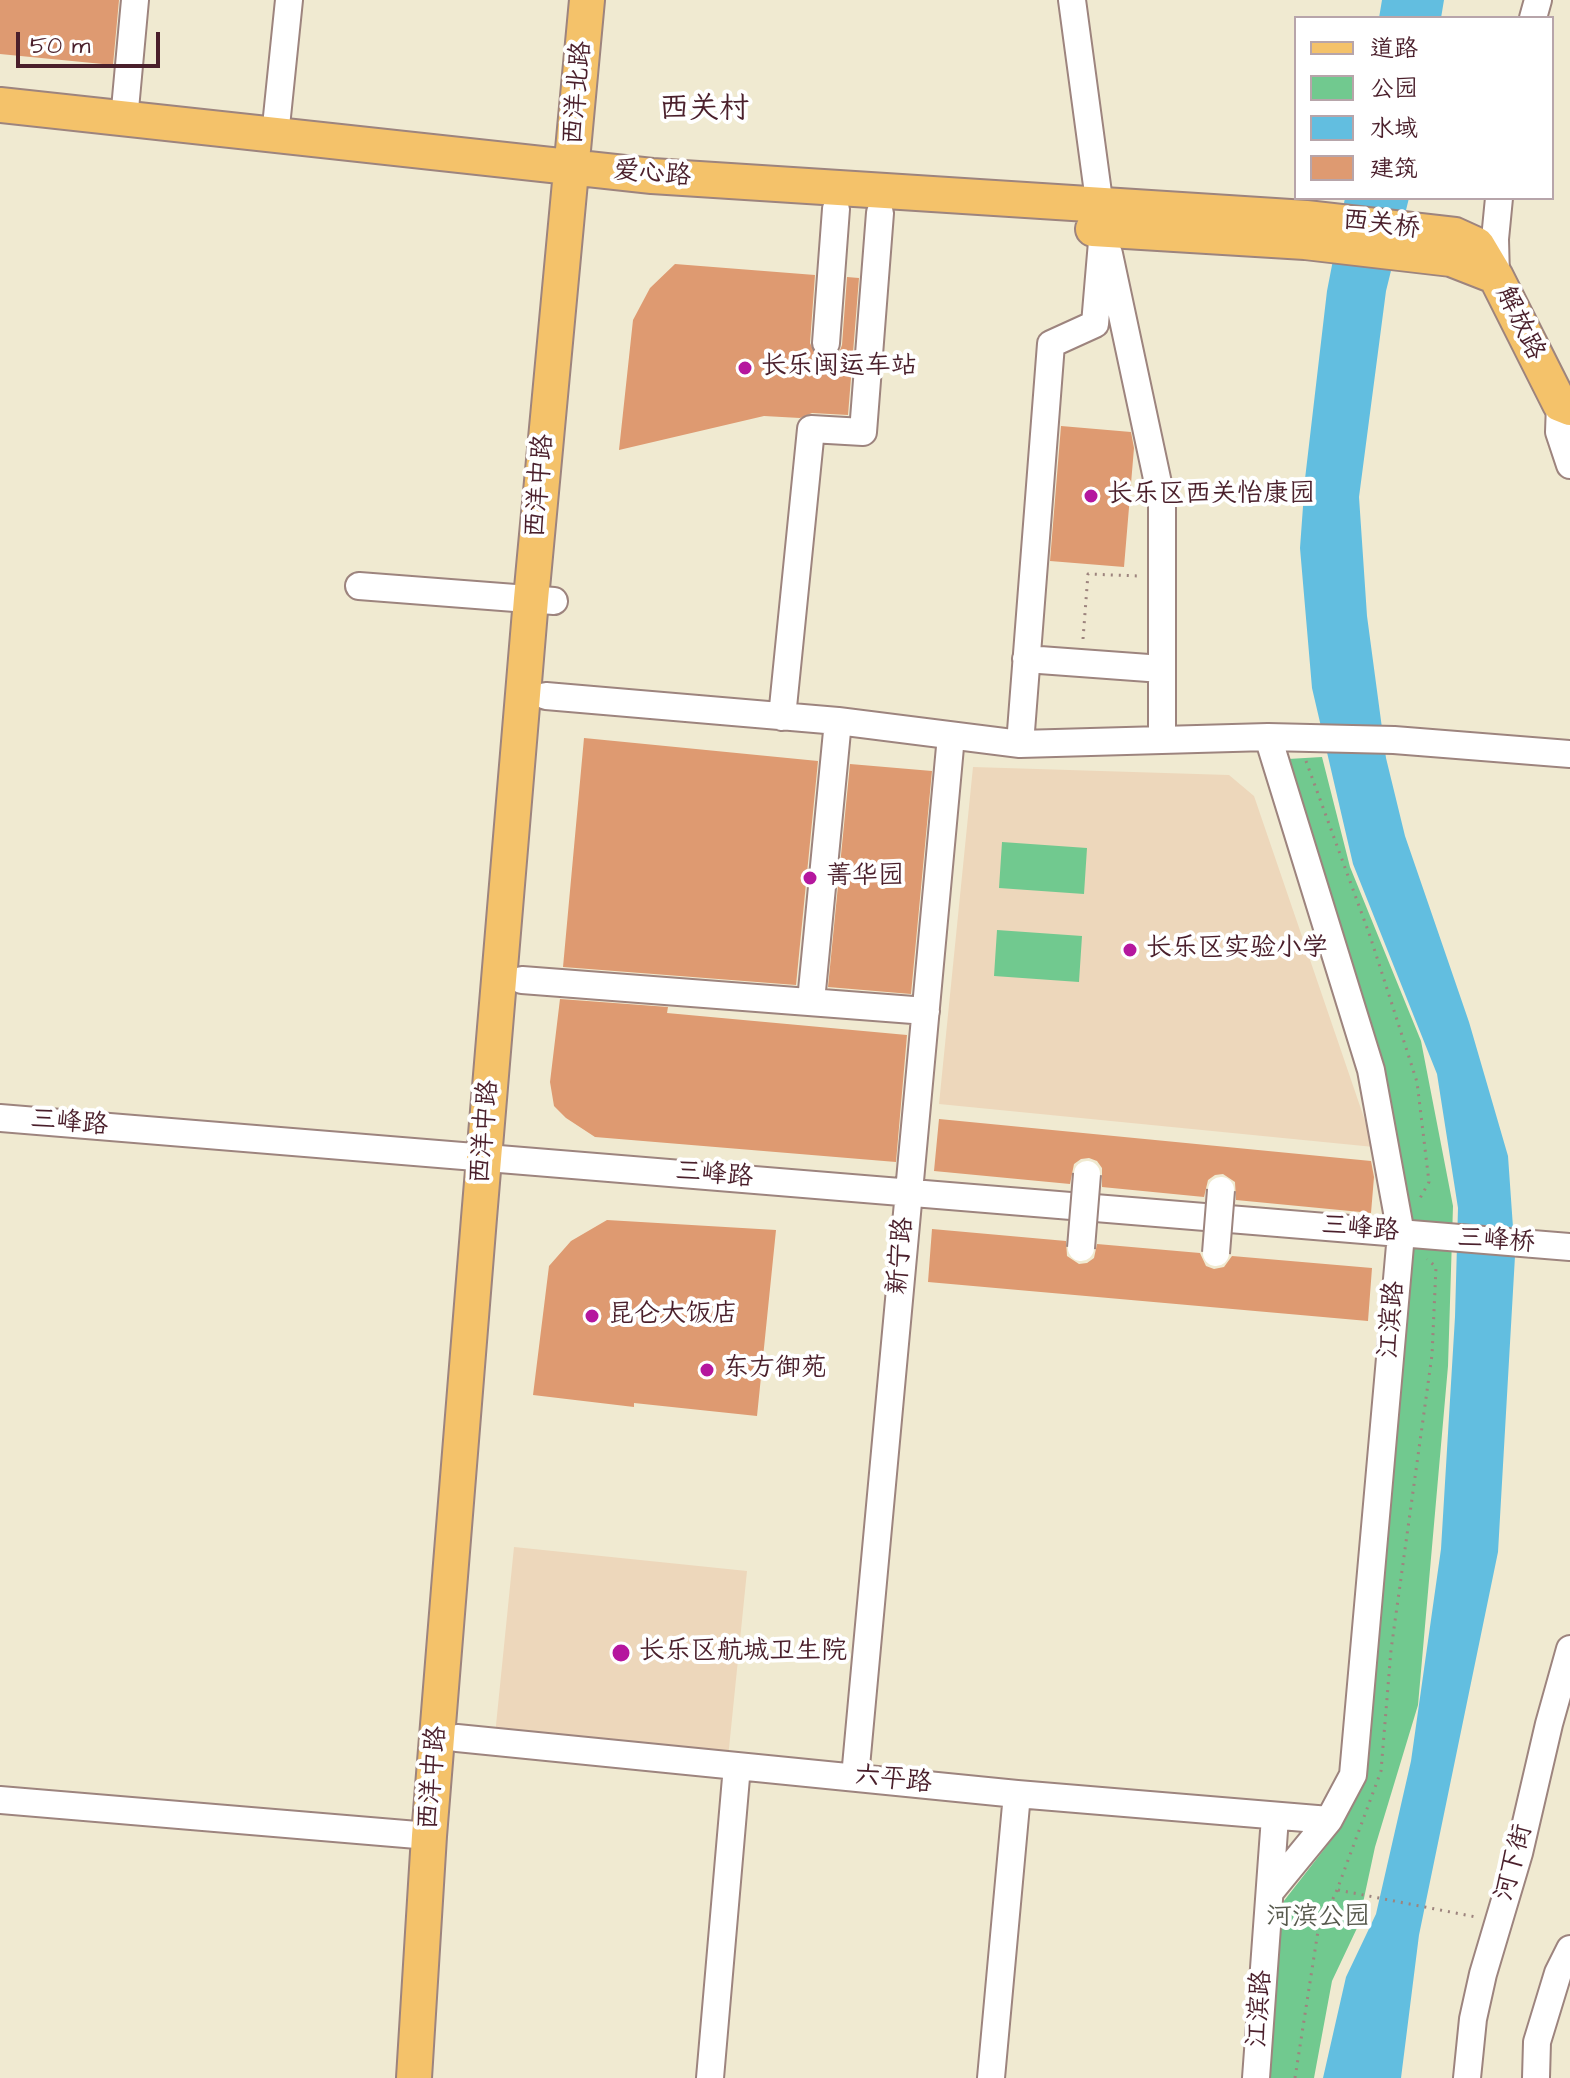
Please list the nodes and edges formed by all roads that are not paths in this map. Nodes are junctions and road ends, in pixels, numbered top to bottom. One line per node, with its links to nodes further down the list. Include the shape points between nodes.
1 (135, 0): 7 (street)
2 (289, 0): 9 (street)
3 (587, 0): 10 (main road, 西洋北路)
4 (609, 0): 10 (main road, 西洋北路)
5 (1072, 0): 14 (street)
6 (0, 105): 7 (main road, 爱心路)
7 (124, 120): 9 (main road, 爱心路)
8 (0, 125): 10 (main road, 爱心路)
9 (275, 136): 10 (main road, 爱心路)
10 (582, 178): 12 (main road, 爱心路); 14 (main road, 爱心路, via 668,177); 21 (main road, 西洋中路)
11 (1499, 200): 16 (street)
12 (836, 209): 13 (main road, 爱心路); 17 (street)
13 (880, 213): 14 (main road, 爱心路); 25 (street, via 863,432 811,429)
14 (1102, 218): 15 (main road, 爱心路); 22 (street, via 1095,324 1051,344); 23 (street, via 1162,502)
15 (1306, 230): 16 (main road, 西关桥, via 1453,247)
16 (1496, 277): 18 (main road, 解放路)
17 (826, 343)
18 (1565, 406): 19 (street, via 1559,432)
19 (1570, 465)
20 (359, 586): 21 (street)
21 (542, 600): 24 (main road, 西洋中路); 36 (main road, 西洋中路)
22 (1026, 659): 23 (street); 30 (street)
23 (1162, 669): 29 (street)
24 (546, 696): 25 (street); 32 (main road, 西洋中路)
25 (782, 717): 26 (street)
26 (838, 721): 27 (street); 33 (street)
27 (951, 736): 30 (street); 34 (street, 新宁路)
28 (1268, 737): 29 (street); 31 (street, via 1310,749 1394,740); 40 (street, 江滨路, via 1371,1070)
29 (1162, 740): 30 (street)
30 (1020, 744)
31 (1570, 754)
32 (522, 980): 33 (street); 36 (main road, 西洋中路)
33 (811, 1001): 34 (street)
34 (926, 1011): 39 (street, 新宁路)
35 (0, 1118): 36 (street, 三峰路)
36 (495, 1159): 39 (street, 三峰路); 46 (main road, 西洋中路); 53 (main road, 西洋中路)
37 (1087, 1174): 43 (street, bridge)
38 (1221, 1190): 44 (street, bridge)
39 (908, 1192): 40 (street, 三峰路); 48 (street, 新宁路)
40 (1401, 1234): 41 (street, 三峰路); 52 (street, 江滨路, via 1353,1775)
41 (1429, 1236): 42 (street, 三峰桥)
42 (1567, 1247)
43 (1081, 1248)
44 (1216, 1253)
45 (1570, 1649): 61 (street, 河下街, via 1483,1974)
46 (457, 1738): 47 (street, 六平路); 53 (main road, 西洋中路)
47 (737, 1766): 48 (street, 六平路); 58 (street)
48 (855, 1777): 49 (street, 六平路)
49 (1017, 1794): 51 (street, 六平路); 59 (street)
50 (0, 1800): 53 (street)
51 (1275, 1817): 52 (street, 六平路); 54 (street, 江滨路)
52 (1329, 1820): 54 (street, 江滨路)
53 (440, 1837): 56 (main road, 西洋中路); 57 (main road, 西洋中路)
54 (1270, 1892): 60 (street, 江滨路)
55 (1570, 1949): 62 (street, via 1537,2042)
56 (414, 2078)
57 (437, 2078)
58 (710, 2078)
59 (991, 2078)
60 (1256, 2078)
61 (1467, 2078)
62 (1536, 2078)

